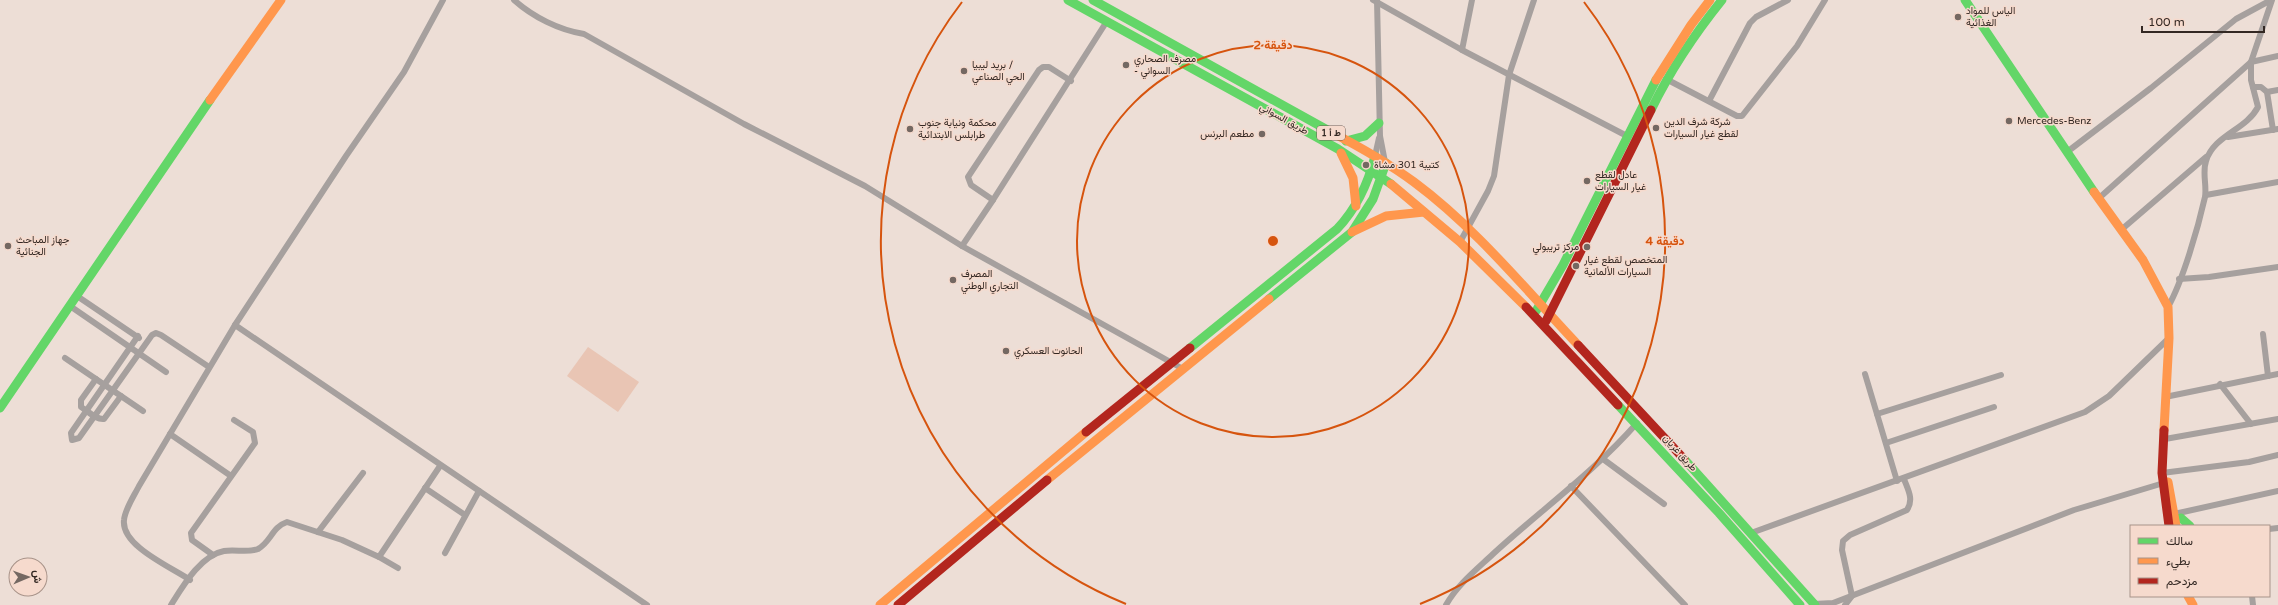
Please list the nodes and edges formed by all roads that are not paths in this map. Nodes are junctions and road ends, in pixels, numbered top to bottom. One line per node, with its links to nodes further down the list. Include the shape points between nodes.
1 (443, 0): 61 (street, via 404,72)
2 (514, 0): 50 (street, via 522,8 563,30 584,34 744,124 865,186)
3 (1068, 0): 15 (main road, طريق السواني)
4 (1093, 0): 32 (main road, طريق السواني / ط أ 1)
5 (1472, 0): 16 (street)
6 (1534, 0): 19 (street)
7 (1710, 0): 29 (main road, via 1668,57)
8 (1722, 0): 20 (main road, via 1692,37)
9 (1788, 0): 25 (street, via 1750,23)
10 (1825, 0): 25 (street, via 1797,46 1746,114 1737,116)
11 (1965, 0): 34 (main road)
12 (2271, 0): 18 (street); 34 (street, via 2236,19)
13 (279, 1): 53 (main road)
14 (1375, 1): 16 (street); 26 (street)
15 (1107, 21): 21 (street); 33 (main road, طريق السواني)
16 (1462, 50): 19 (street)
17 (2278, 56): 18 (street)
18 (2251, 62): 22 (street); 42 (street)
19 (1509, 75): 29 (street); 46 (street, via 1494,176)
20 (1666, 79): 25 (street); 31 (main road)
21 (1070, 81): 43 (street); 43 (street, via 1049,67 1039,70 968,177 971,185)
22 (2253, 87): 24 (street, via 2261,87); 30 (street, via 2258,107 2254,116)
23 (2278, 90): 24 (street)
24 (2267, 92): 27 (street)
25 (1709, 101)
26 (1379, 123): 28 (street); 32 (main road, via 1365,136)
27 (2275, 130): 30 (street)
28 (1380, 136): 36 (street); 37 (street)
29 (1626, 136): 31 (street); 54 (main road, via 1559,275)
30 (2224, 138): 35 (street, via 2216,144)
31 (1636, 140): 57 (main road)
32 (1346, 141): 36 (main road, طريق السواني / ط أ 1)
33 (1338, 149): 38 (main road, طريق السواني); 44 (main road, via 1355,182)
34 (2067, 152): 42 (main road)
35 (2209, 155): 41 (street, via 2203,175); 47 (street)
36 (1375, 156): 37 (main road, طريق السواني / ط أ 1); 38 (main road)
37 (1386, 163): 39 (main road); 46 (main road, طريق السواني / ط أ 1)
38 (1372, 171): 39 (main road, طريق السواني); 44 (main road)
39 (1384, 179): 45 (main road, طريق السواني); 48 (main road, via 1370,207)
40 (2278, 182): 41 (street)
41 (2206, 195): 52 (street, via 2194,239)
42 (2098, 199): 47 (main road)
43 (993, 200): 50 (street)
44 (1356, 206): 70 (main road, via 1337,229)
45 (1424, 212): 48 (main road, via 1409,211 1379,217); 49 (main road, طريق السواني)
46 (1468, 229): 49 (street); 54 (main road, طريق السواني / ط أ 1)
47 (2121, 230): 56 (main road, via 2143,260)
48 (1352, 232): 72 (main road)
49 (1460, 242): 59 (main road, طريق السواني)
50 (962, 246): 70 (street)
51 (2278, 268): 52 (street)
52 (2179, 279): 56 (street)
53 (77, 296): 55 (main road); 58 (street)
54 (1540, 304): 57 (main road, طريق غريان); 59 (main road)
55 (70, 306): 60 (street); 85 (main road)
56 (2168, 307): 65 (main road)
57 (1550, 314): 62 (main road); 88 (main road, طريق غريان)
58 (105, 315): 60 (street); 64 (street)
59 (1534, 315): 62 (main road, طريق غريان)
60 (98, 325): 67 (street)
61 (235, 325): 71 (street); 100 (street)
62 (1544, 325): 94 (main road, طريق غريان)
63 (2263, 334): 77 (street)
64 (138, 336): 66 (street); 67 (street)
65 (2169, 338): 83 (main road); 104 (street, via 2104,400 2085,412)
66 (146, 342): 68 (street); 71 (street, via 156,333)
67 (130, 347): 68 (street); 79 (street)
68 (138, 353): 73 (street); 81 (street)
69 (66, 358): 78 (street)
70 (1170, 363): 72 (street); 124 (main road)
71 (209, 367): 95 (street)
72 (1183, 369): 125 (main road)
73 (166, 372)
74 (1865, 374): 89 (street)
75 (2278, 374): 77 (street)
76 (2001, 375): 89 (street)
77 (2268, 376): 80 (street)
78 (96, 379): 79 (street); 86 (street, via 80,402 81,407)
79 (104, 384): 81 (street); 86 (street)
80 (2220, 384): 83 (street); 93 (street)
81 (112, 390): 82 (street); 90 (street)
82 (121, 396): 87 (street); 90 (street, via 104,419)
83 (2165, 397): 96 (main road)
84 (1994, 407): 97 (street)
85 (0, 408)
86 (86, 410): 90 (street); 90 (street, via 70,433 72,440 79,438)
87 (143, 411)
88 (1645, 414): 94 (street); 114 (main road, طريق غريان)
89 (1877, 414): 97 (street)
90 (95, 416)
91 (2278, 419): 93 (street)
92 (234, 420): 102 (street, via 253,432 255,443)
93 (2251, 424): 96 (street)
94 (1635, 425): 99 (street); 128 (main road, طريق غريان)
95 (170, 434): 102 (street); 119 (street, via 132,499 124,526 130,540 142,550)
96 (2165, 439): 103 (main road)
97 (1886, 443): 104 (street)
98 (2278, 455): 103 (street)
99 (1603, 459): 105 (street); 109 (street)
100 (440, 466): 106 (street); 107 (street)
101 (362, 473): 113 (street)
102 (231, 476): 116 (street, via 191,533 192,540)
103 (2165, 478): 111 (main road); 111 (main road); 120 (street, via 2074,510)
104 (1900, 480): 114 (street); 120 (street, via 1911,498 1907,510 1850,535 1843,541 1842,550)
105 (1572, 486): 126 (street, via 1457,588); 127 (street)
106 (425, 488): 110 (street); 117 (street)
107 (478, 491): 110 (street); 123 (street)
108 (2278, 491): 111 (street)
109 (1664, 504)
110 (465, 516): 115 (street)
111 (2174, 521): 112 (main road, via 2181,518)
112 (2189, 525)
113 (318, 532): 116 (street, via 287,522 278,526 256,550 225,551); 117 (street)
114 (1751, 533): 121 (main road, طريق غريان)
115 (445, 553)
116 (213, 555): 119 (street)
117 (379, 557): 118 (street)
118 (398, 568)
119 (190, 580): 122 (street)
120 (1852, 596): 121 (street, via 1825,605); 129 (street)
121 (1815, 604)
122 (172, 605)
123 (647, 605)
124 (880, 605)
125 (898, 605)
126 (1446, 605)
127 (1685, 605)
128 (1800, 605)
129 (1845, 605)

